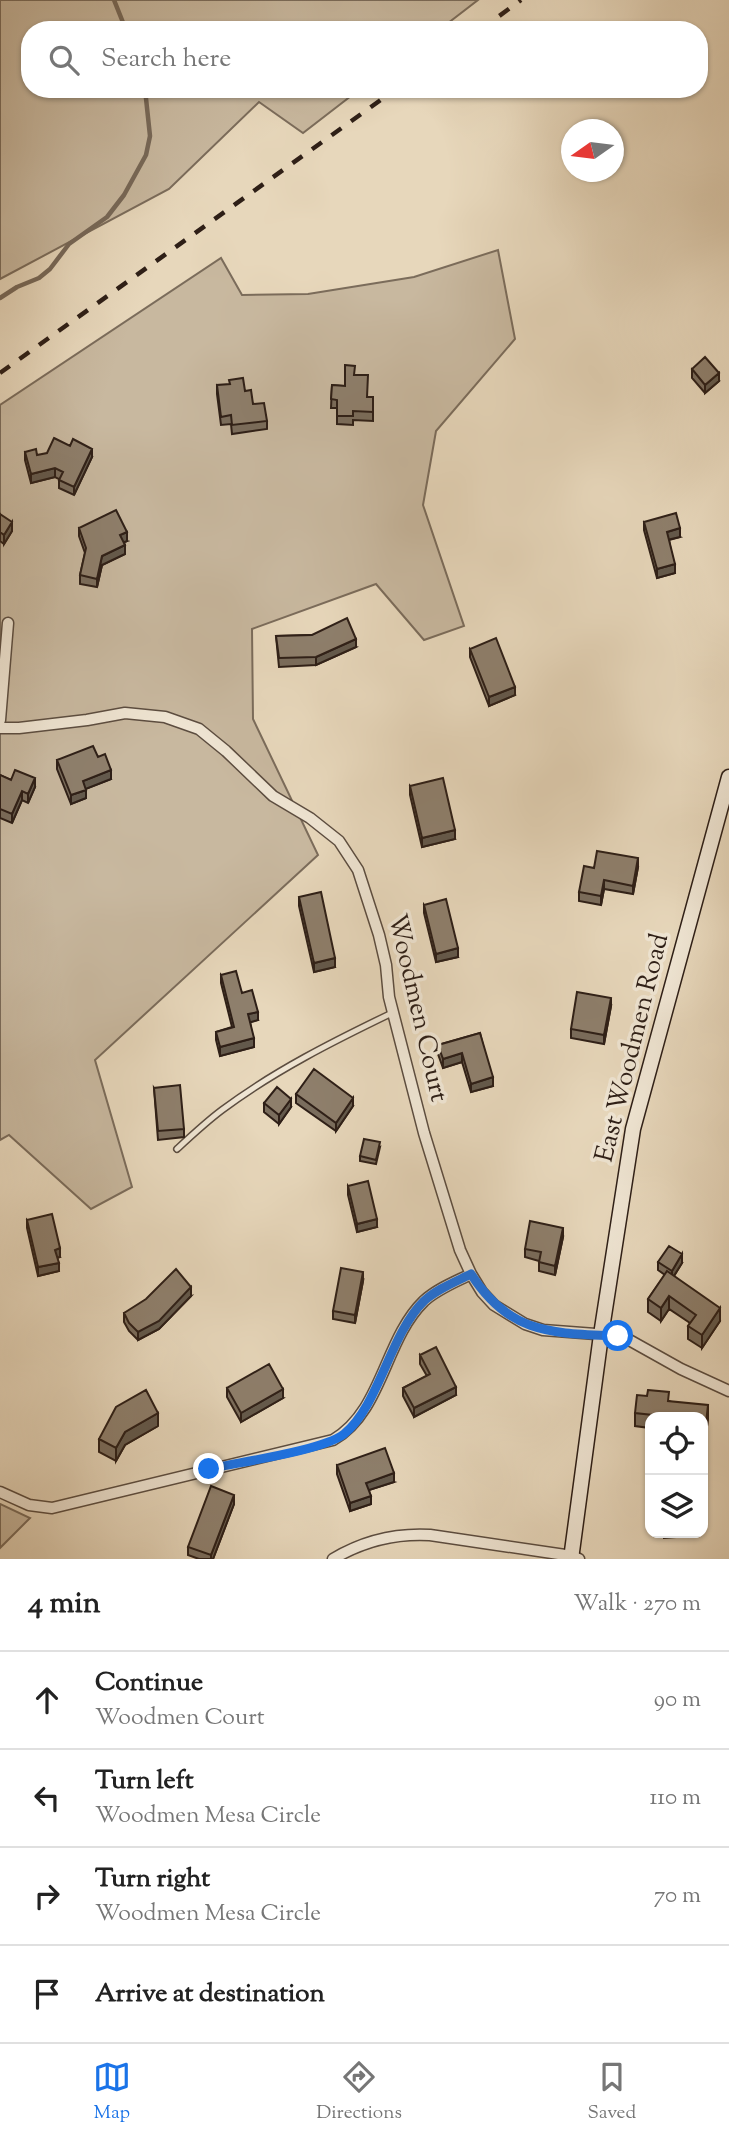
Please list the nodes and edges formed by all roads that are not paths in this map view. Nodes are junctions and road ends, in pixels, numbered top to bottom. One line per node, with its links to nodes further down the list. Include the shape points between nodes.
1 (8, 623): 2 (street)
2 (0, 720)
3 (0, 728): 5 (street, Woodmen Court, via 125,713 165,717 199,729 273,796 310,818 345,848 358,870 379,935)
4 (729, 777): 8 (main road, East Woodmen Road, via 636,1116)
5 (393, 1013): 6 (lane, via 255,1088); 7 (street, Woodmen Court, via 451,1225)
6 (177, 1149)
7 (471, 1274): 8 (street, Woodmen Court, via 494,1305 525,1324 543,1331); 10 (street, via 423,1302 406,1325 365,1408 333,1440 52,1508 29,1505)
8 (601, 1335): 9 (street, Woodmen Court, via 622,1336); 11 (main road, East Woodmen Road)
9 (729, 1391)
10 (0, 1492)
11 (574, 1558): 12 (street, via 408,1534 369,1542)
12 (333, 1559)

